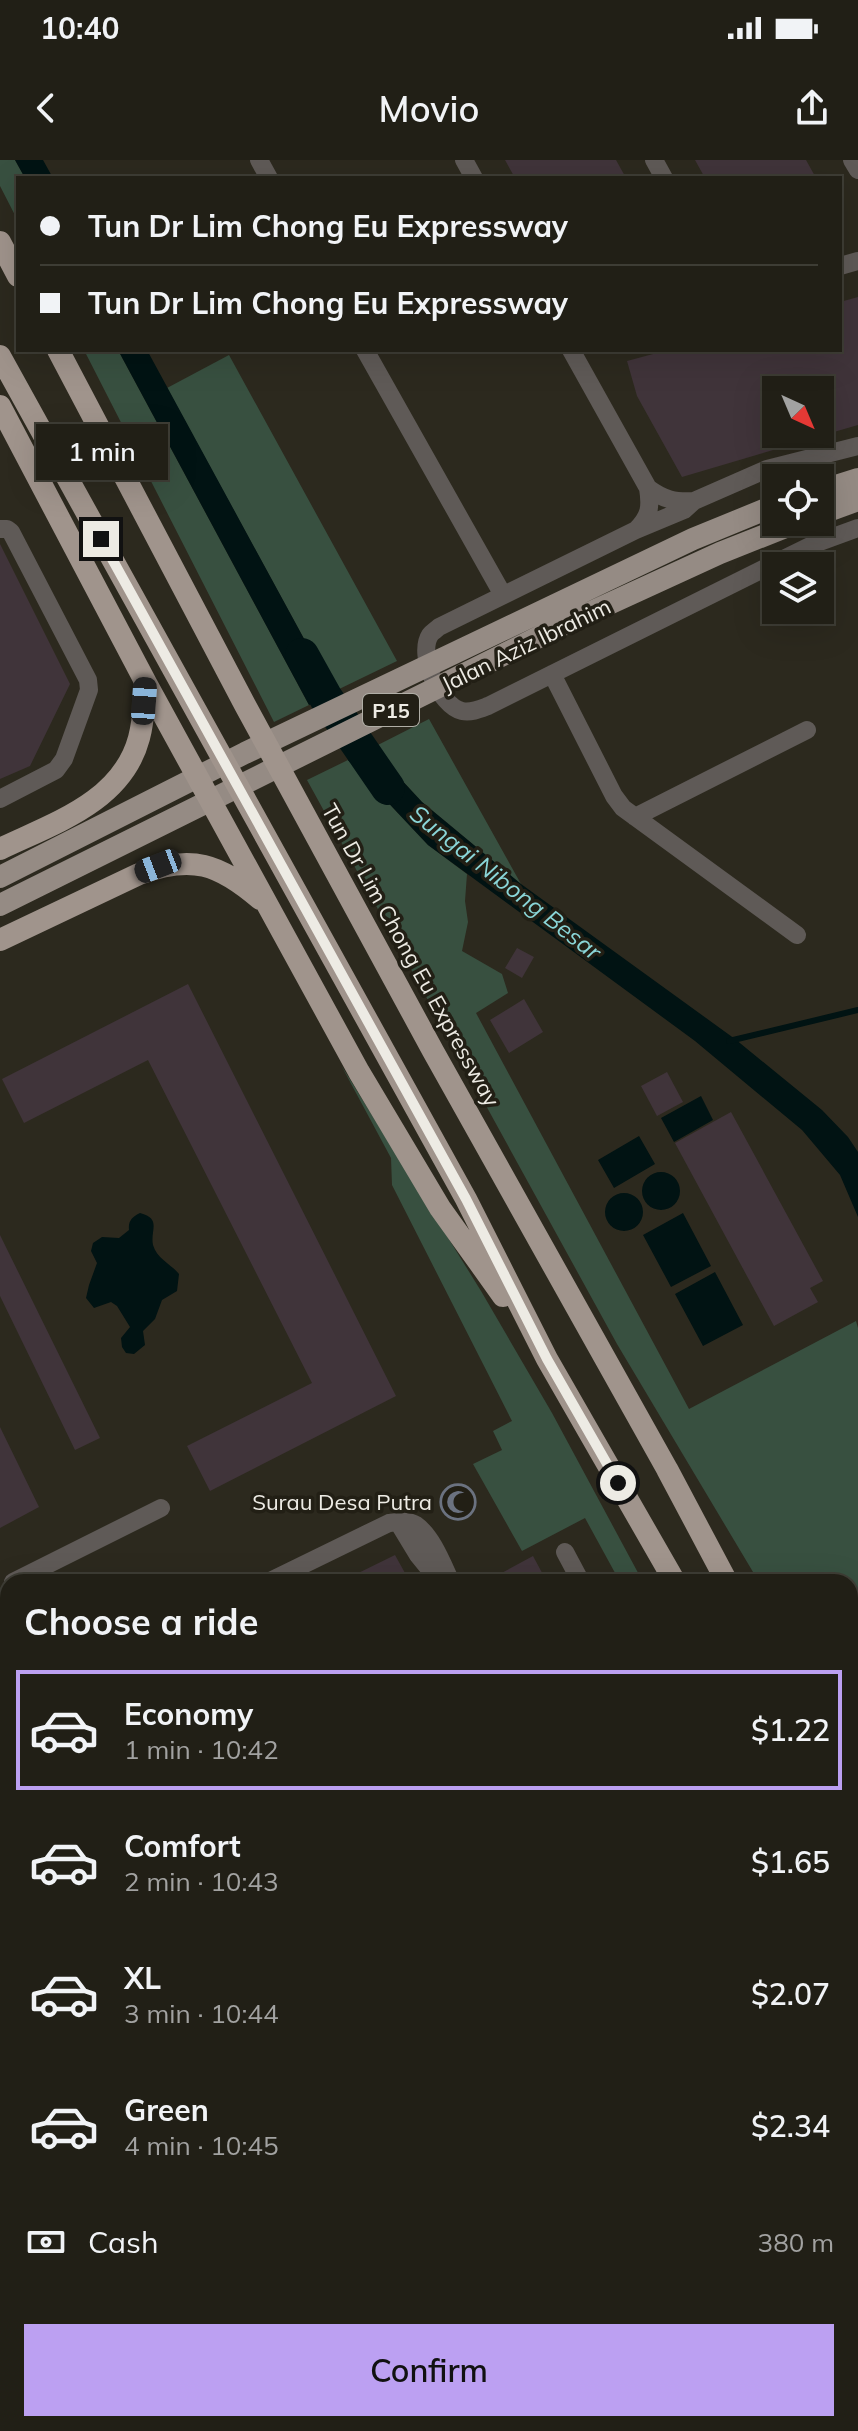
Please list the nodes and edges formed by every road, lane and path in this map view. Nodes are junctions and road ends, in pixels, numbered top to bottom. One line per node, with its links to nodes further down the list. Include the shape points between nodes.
1 (852, 160): 2 (street)
2 (858, 170)
3 (0, 242): 4 (highway)
4 (16, 272)
5 (59, 352): 44 (highway, Tun Dr Lim Chong Eu Expressway, via 252,719)
6 (366, 352): 22 (street)
7 (572, 352): 13 (street)
8 (0, 356): 34 (highway, via 466,1199)
9 (0, 406): 24 (highway)
10 (858, 446): 15 (street, via 767,469)
11 (858, 479): 12 (main road)
12 (834, 487)
13 (648, 488): 15 (street, via 665,499); 20 (street, via 651,509)
14 (858, 500): 16 (main road)
15 (694, 501): 20 (street)
16 (834, 509)
17 (762, 511): 29 (main road, Jalan Aziz Ibrahim / P15, via 259,746)
18 (858, 528): 23 (street, via 814,544)
19 (0, 529): 26 (street, via 11,532 89,690 56,770)
20 (636, 530): 22 (street)
21 (762, 536): 30 (main road, Jalan Aziz Ibrahim / P15, via 563,625)
22 (503, 595): 23 (street, via 429,636 425,653 441,694 450,705 469,712)
23 (552, 674): 27 (street, via 614,796)
24 (146, 683): 28 (highway, via 139,740 113,786 94,802); 31 (highway)
25 (807, 730): 27 (street)
26 (0, 799)
27 (635, 817): 32 (street)
28 (0, 849)
29 (0, 877)
30 (0, 905)
31 (270, 908): 33 (highway, via 231,877 182,862 139,874); 34 (highway, via 440,1208)
32 (797, 935)
33 (0, 940)
34 (547, 1359): 43 (highway)
35 (161, 1508): 38 (street)
36 (398, 1522): 39 (street); 40 (street); 41 (street, via 415,1524 434,1545)
37 (565, 1552): 42 (street)
38 (29, 1574)
39 (284, 1574)
40 (433, 1574)
41 (447, 1574)
42 (577, 1574)
43 (670, 1574)
44 (723, 1574)

